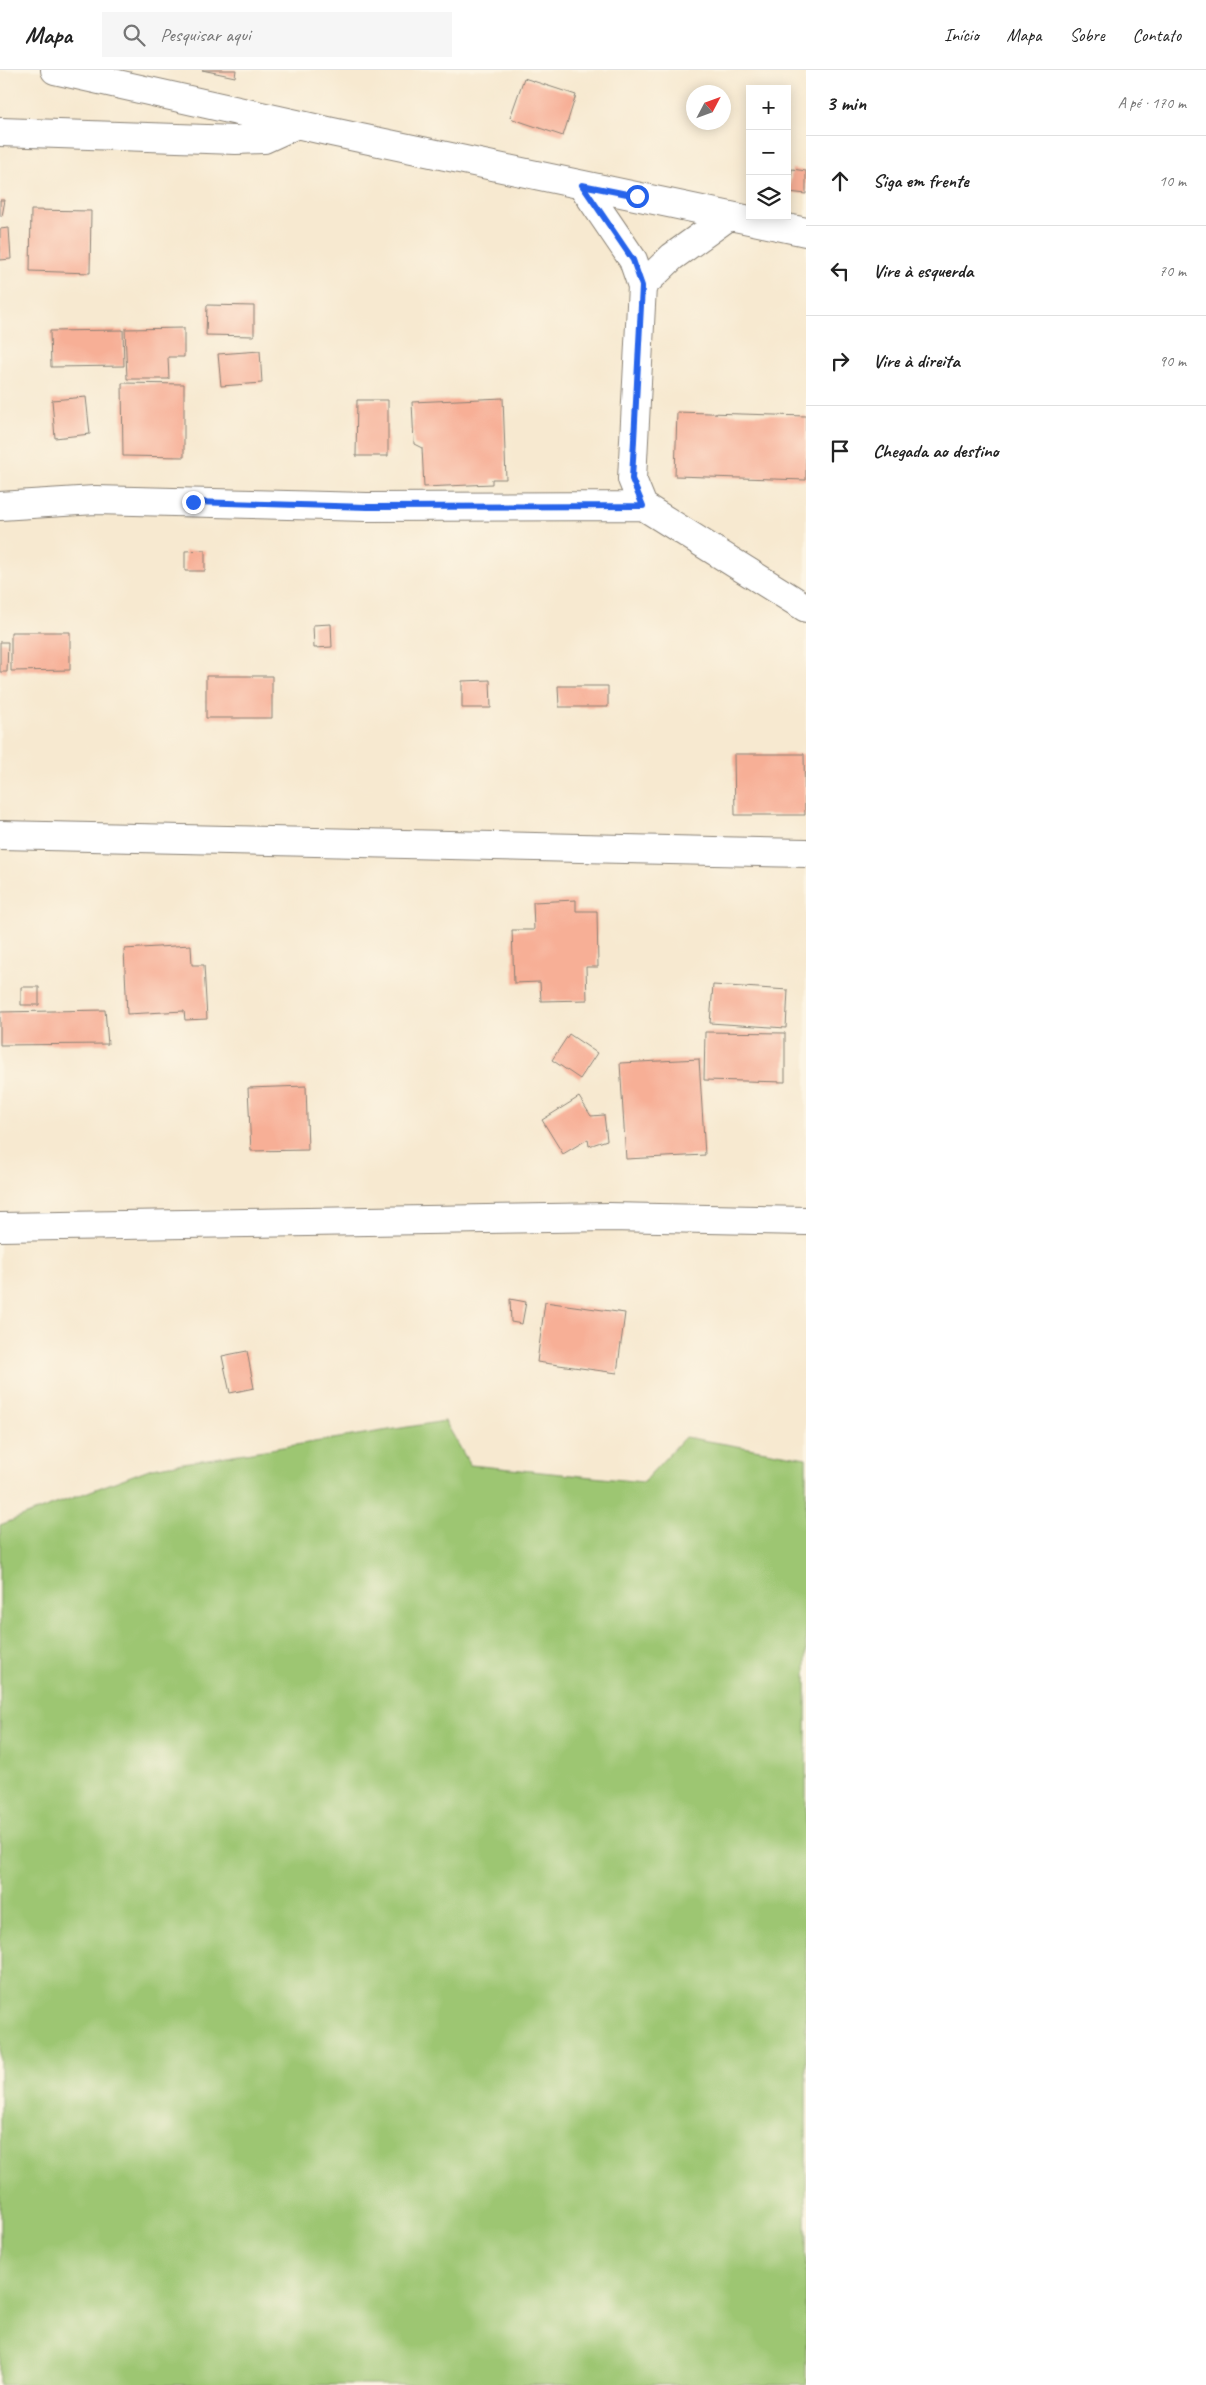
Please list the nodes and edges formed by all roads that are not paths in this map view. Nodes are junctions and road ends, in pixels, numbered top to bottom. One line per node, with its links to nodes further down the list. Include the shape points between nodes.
1 (55, 70): 2 (street)
2 (297, 124): 3 (street, via 264,139 236,140); 4 (street)
3 (0, 132)
4 (582, 185): 5 (street); 7 (street, via 633,260)
5 (729, 216): 6 (street); 7 (street, via 672,257)
6 (806, 232)
7 (642, 286): 9 (street, via 632,479)
8 (0, 506): 9 (street, via 96,500 368,507)
9 (643, 506): 10 (street)
10 (806, 608)
11 (0, 835): 12 (street)
12 (806, 853)
13 (806, 1221): 14 (street, via 609,1217)
14 (0, 1227)

